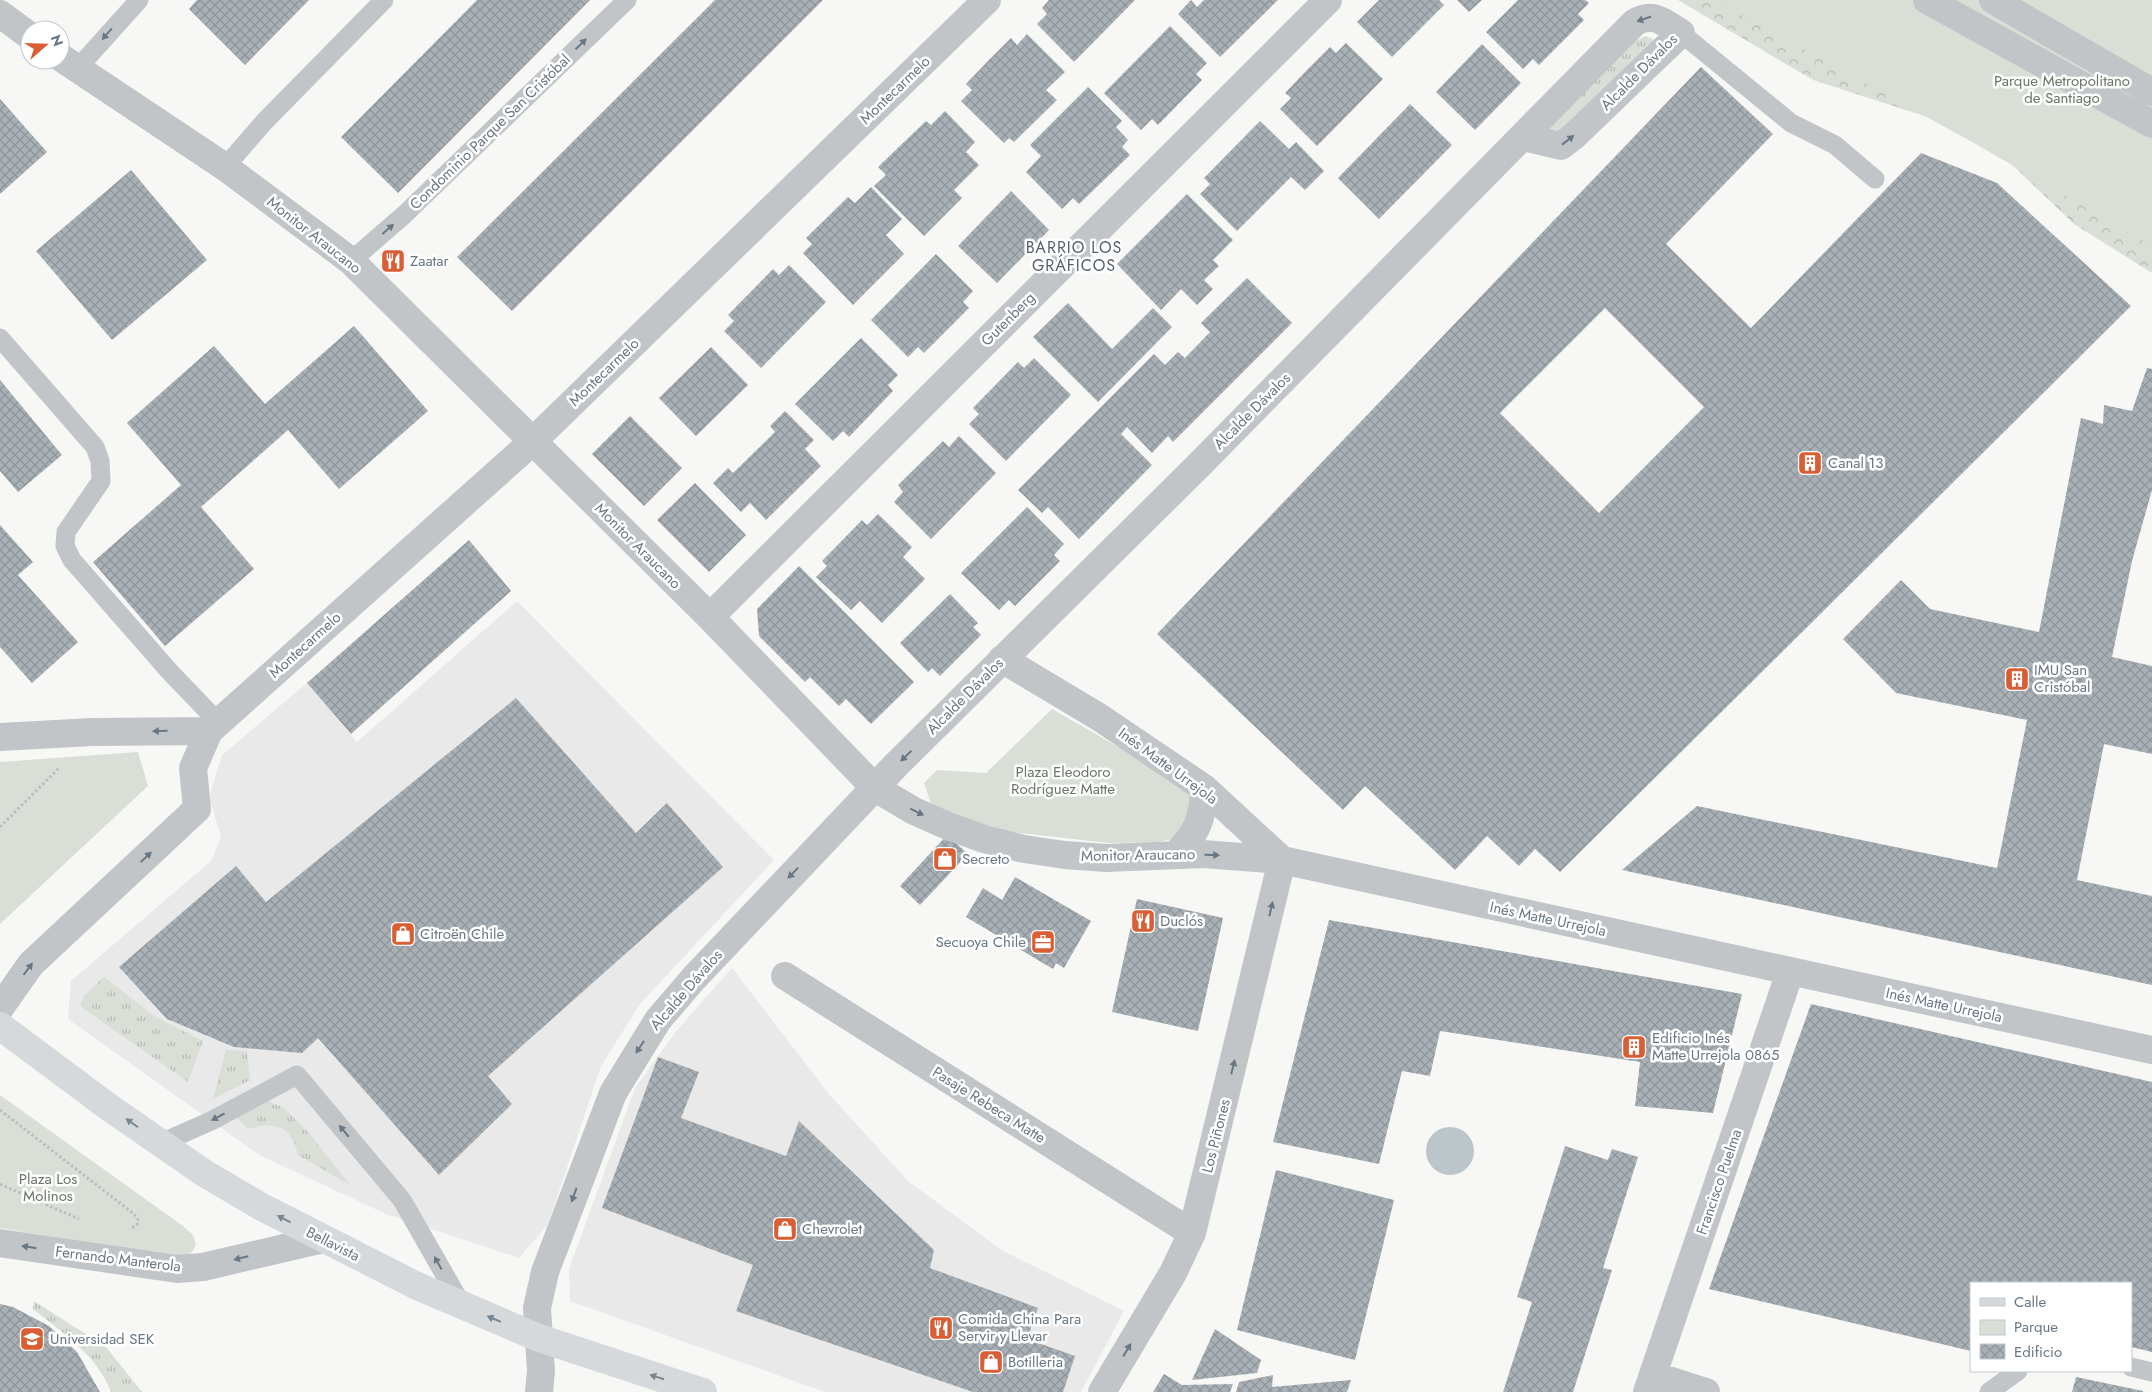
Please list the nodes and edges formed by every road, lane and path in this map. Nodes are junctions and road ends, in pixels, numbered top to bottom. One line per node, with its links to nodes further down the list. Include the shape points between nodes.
1 (139, 0): 11 (lane, one-way to 11)
2 (384, 0): 16 (lane, via 265,121)
3 (627, 0): 18 (lane, Condominio Parque San Cristóbal, one-way to 3, via 405,214)
4 (987, 0): 20 (street, Montecarmelo)
5 (1328, 0): 21 (street, Gutenberg)
6 (1927, 0): 14 (street)
7 (1993, 0): 13 (street)
8 (0, 14): 9 (street)
9 (20, 29)
10 (1681, 33): 15 (street, Alcalde Dávalos, one-way to 10, via 1561,146); 15 (street, Alcalde Dávalos, one-way to 15, via 1653,16 1634,23); 17 (lane, via 1791,123 1835,145)
11 (70, 61)
12 (70, 64): 16 (street, Monitor Araucano)
13 (2152, 92)
14 (2152, 124)
15 (1523, 136): 22 (street, Alcalde Dávalos, via 1199,465)
16 (225, 167): 18 (street, Monitor Araucano)
17 (1875, 179)
18 (351, 261): 20 (street, Monitor Araucano)
19 (0, 338): 23 (lane, via 95,447 100,460 101,481 66,532 65,546 72,560)
20 (532, 442): 21 (street, Monitor Araucano); 23 (street, Montecarmelo)
21 (710, 617): 26 (street, Monitor Araucano)
22 (1002, 659): 26 (street, Alcalde Dávalos, one-way to 26); 27 (street, Inés Matte Urrejola, via 1100,717)
23 (214, 727): 24 (street, one-way to 24); 33 (street, Montecarmelo, one-way to 23, via 31,964 197,809 193,768)
24 (92, 732): 25 (street); 28 (path)
25 (0, 737)
26 (875, 788): 29 (street, Monitor Araucano, one-way to 29, via 948,826 1024,849 1106,858); 45 (street, Alcalde Dávalos, one-way to 45, via 694,978 658,1020 632,1059 613,1093 545,1272 537,1308)
27 (1204, 788): 29 (street, via 1198,828); 30 (street, Inés Matte Urrejola)
28 (0, 827)
29 (1175, 855): 30 (street, Monitor Araucano, one-way to 30, via 1232,855)
30 (1282, 860): 31 (street, Inés Matte Urrejola); 41 (street, Los Piñones, one-way to 30)
31 (1790, 972): 35 (street, Inés Matte Urrejola); 49 (street, Francisco Puelma)
32 (785, 976): 41 (street, Pasaje Rebeca Matte)
33 (0, 1008)
34 (0, 1026): 37 (main road, Bellavista, one-way to 34)
35 (2152, 1050)
36 (0, 1110): 40 (path, via 134,1214 137,1225)
37 (161, 1143): 42 (main road, Bellavista, one-way to 37, via 212,1178); 44 (lane, one-way to 37, via 402,1200 297,1075 211,1121)
38 (0, 1184): 39 (path)
39 (80, 1220)
40 (130, 1229)
41 (1192, 1234): 52 (street, Los Piñones, one-way to 41, via 1173,1273)
42 (323, 1239): 43 (street, Fernando Manterola, one-way to 43, via 211,1265 177,1268); 44 (main road, Bellavista)
43 (0, 1243)
44 (462, 1305): 45 (main road, Bellavista, one-way to 44)
45 (539, 1338): 50 (street, Alcalde Dávalos); 51 (main road, Bellavista, one-way to 45)
46 (2132, 1367): 48 (lane)
47 (2017, 1372): 54 (lane)
48 (2152, 1372)
49 (1650, 1383): 53 (street)
50 (539, 1392)
51 (703, 1392)
52 (1102, 1392)
53 (1706, 1392)
54 (1989, 1392)

